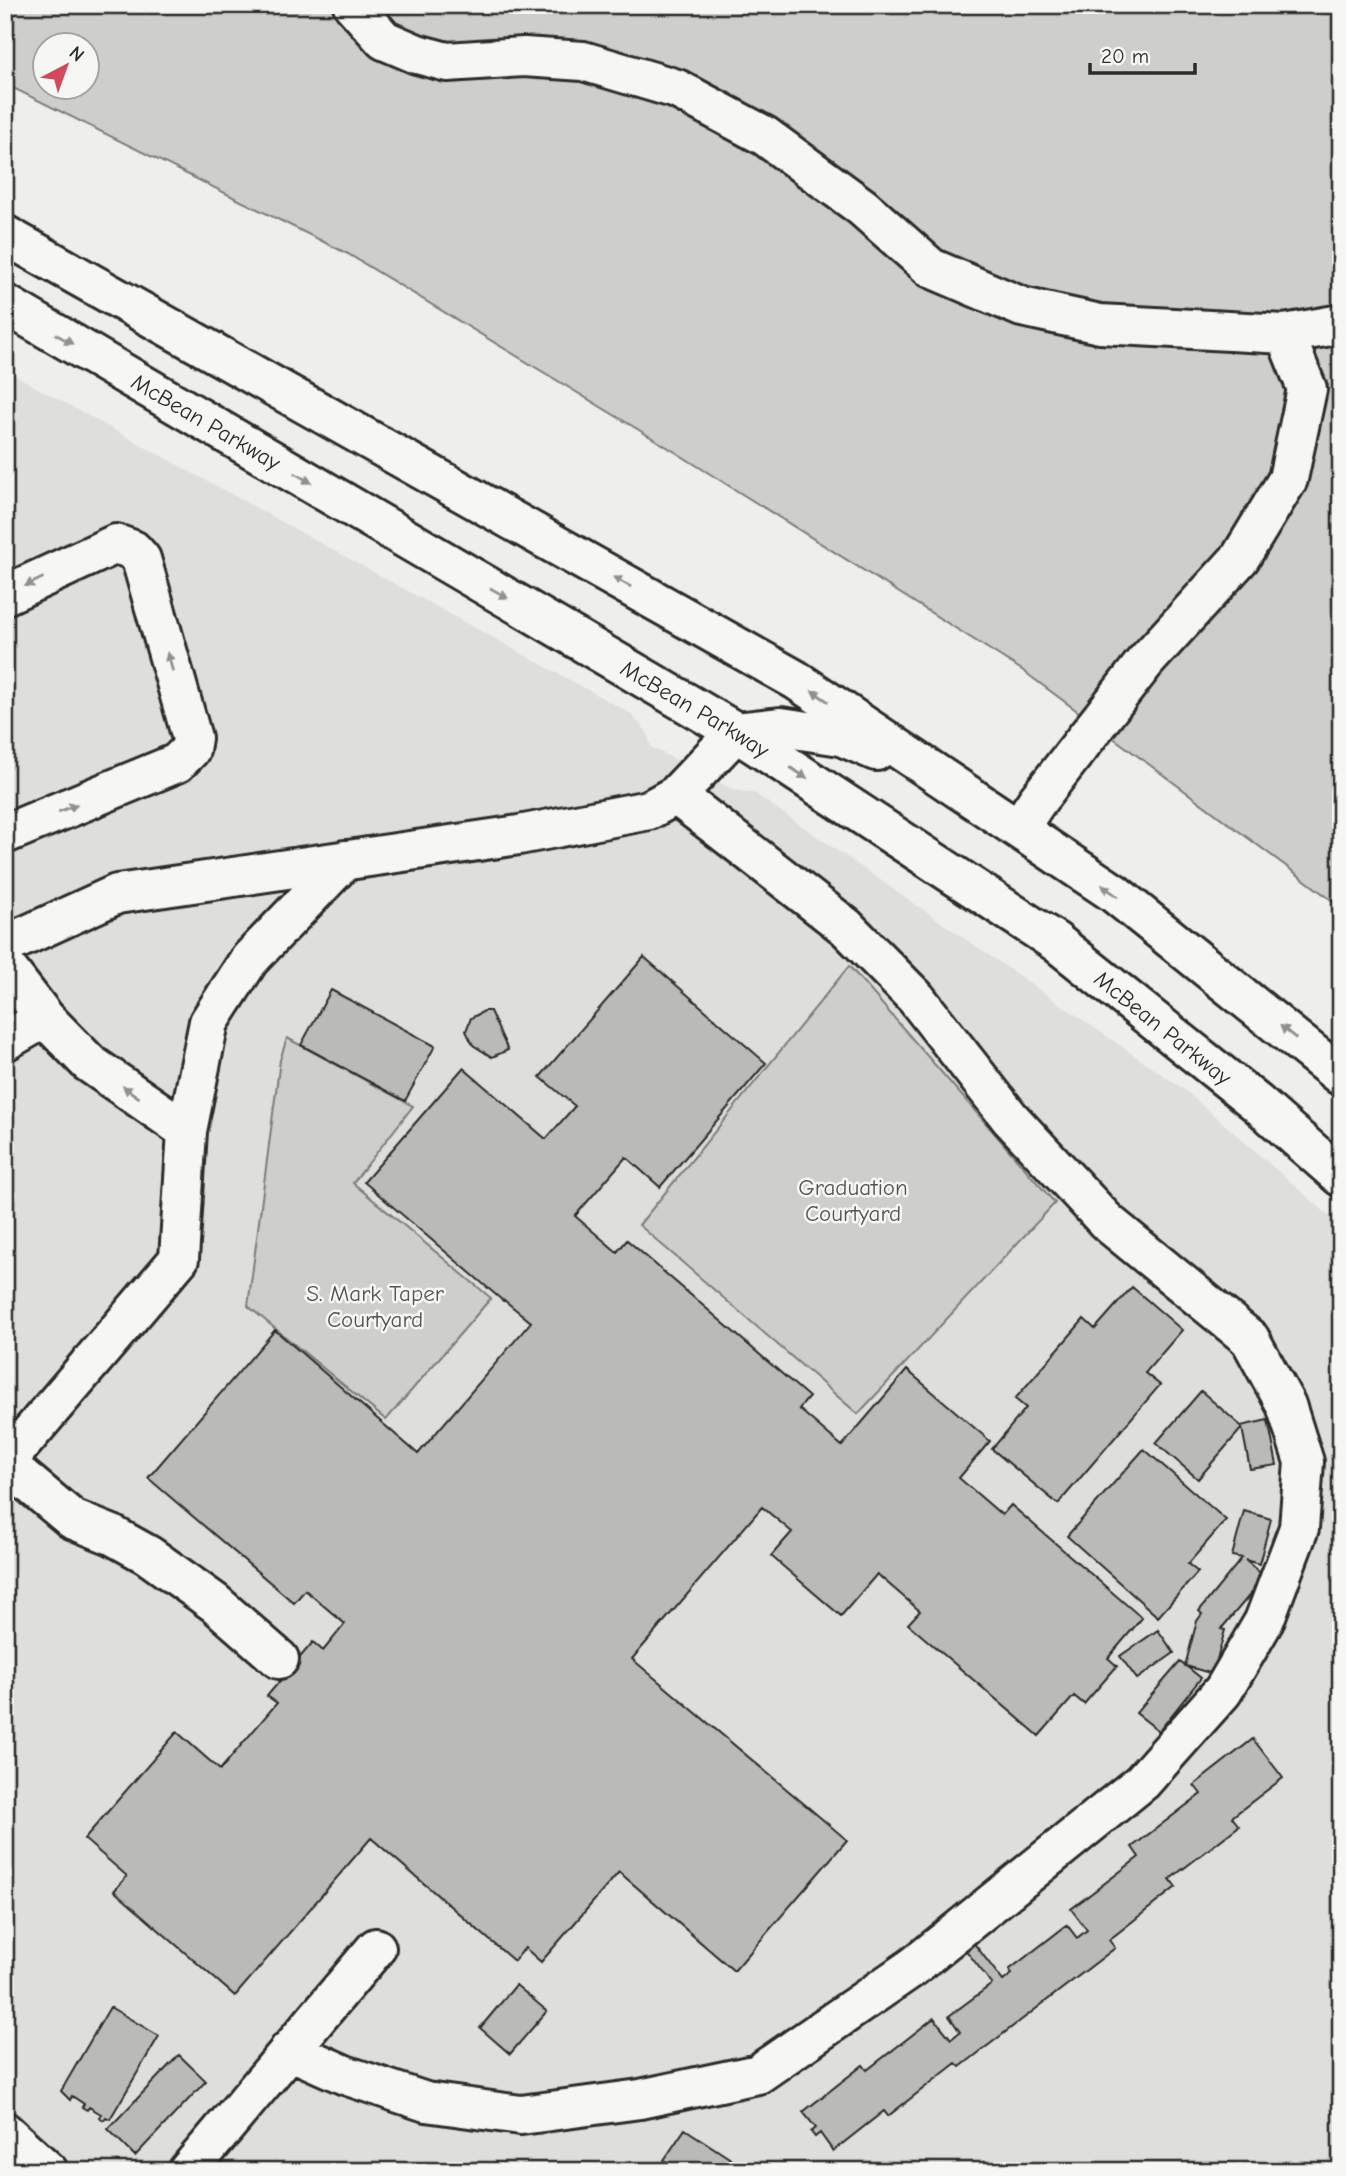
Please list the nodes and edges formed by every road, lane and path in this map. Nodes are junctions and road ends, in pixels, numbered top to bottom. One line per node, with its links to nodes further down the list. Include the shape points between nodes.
1 (353, 5): 5 (main road, via 384,40 427,57 447,62 524,57 583,61 677,89 765,136 862,207 931,268 1022,307 1100,324)
2 (5, 235): 8 (main road, one-way to 2, via 796,680)
3 (5, 304): 7 (main road, McBean Parkway, one-way to 7)
4 (1341, 324): 5 (main road)
5 (1285, 334): 10 (main road, via 1307,388 1287,479 1240,558 1145,662)
6 (5, 596): 11 (main road, one-way to 6, via 177,763 190,750 192,738 141,559 132,550 116,544)
7 (736, 732): 8 (main road, via 781,727 841,736); 9 (main road); 19 (main road, McBean Parkway, one-way to 19, via 1056,942 1257,1103)
8 (949, 782): 10 (main road)
9 (676, 795): 12 (main road, via 649,810 519,835); 23 (main road, via 846,927 916,998 1010,1118 1107,1222 1250,1339 1286,1405 1304,1462 1299,1528 1264,1621 1223,1691 1142,1782 913,1967 758,2074 640,2099 521,2115 426,2102 345,2075)
10 (1019, 828): 17 (main road, one-way to 10, via 1114,893)
11 (5, 834)
12 (345, 860): 13 (main road, via 117,894); 18 (main road, via 249,960 209,1022)
13 (5, 945)
14 (5, 966): 15 (main road)
15 (45, 1018): 16 (main road); 18 (main road, one-way to 15, via 89,1063)
16 (5, 1041)
17 (1341, 1076)
18 (187, 1131): 20 (main road, via 179,1259)
19 (1341, 1177)
20 (5, 1463): 21 (main road, via 72,1519 148,1555 204,1595)
21 (279, 1659)
22 (376, 1948): 23 (main road)
23 (289, 2050): 26 (main road)
24 (5, 2132): 25 (main road)
25 (48, 2171)
26 (188, 2171)

